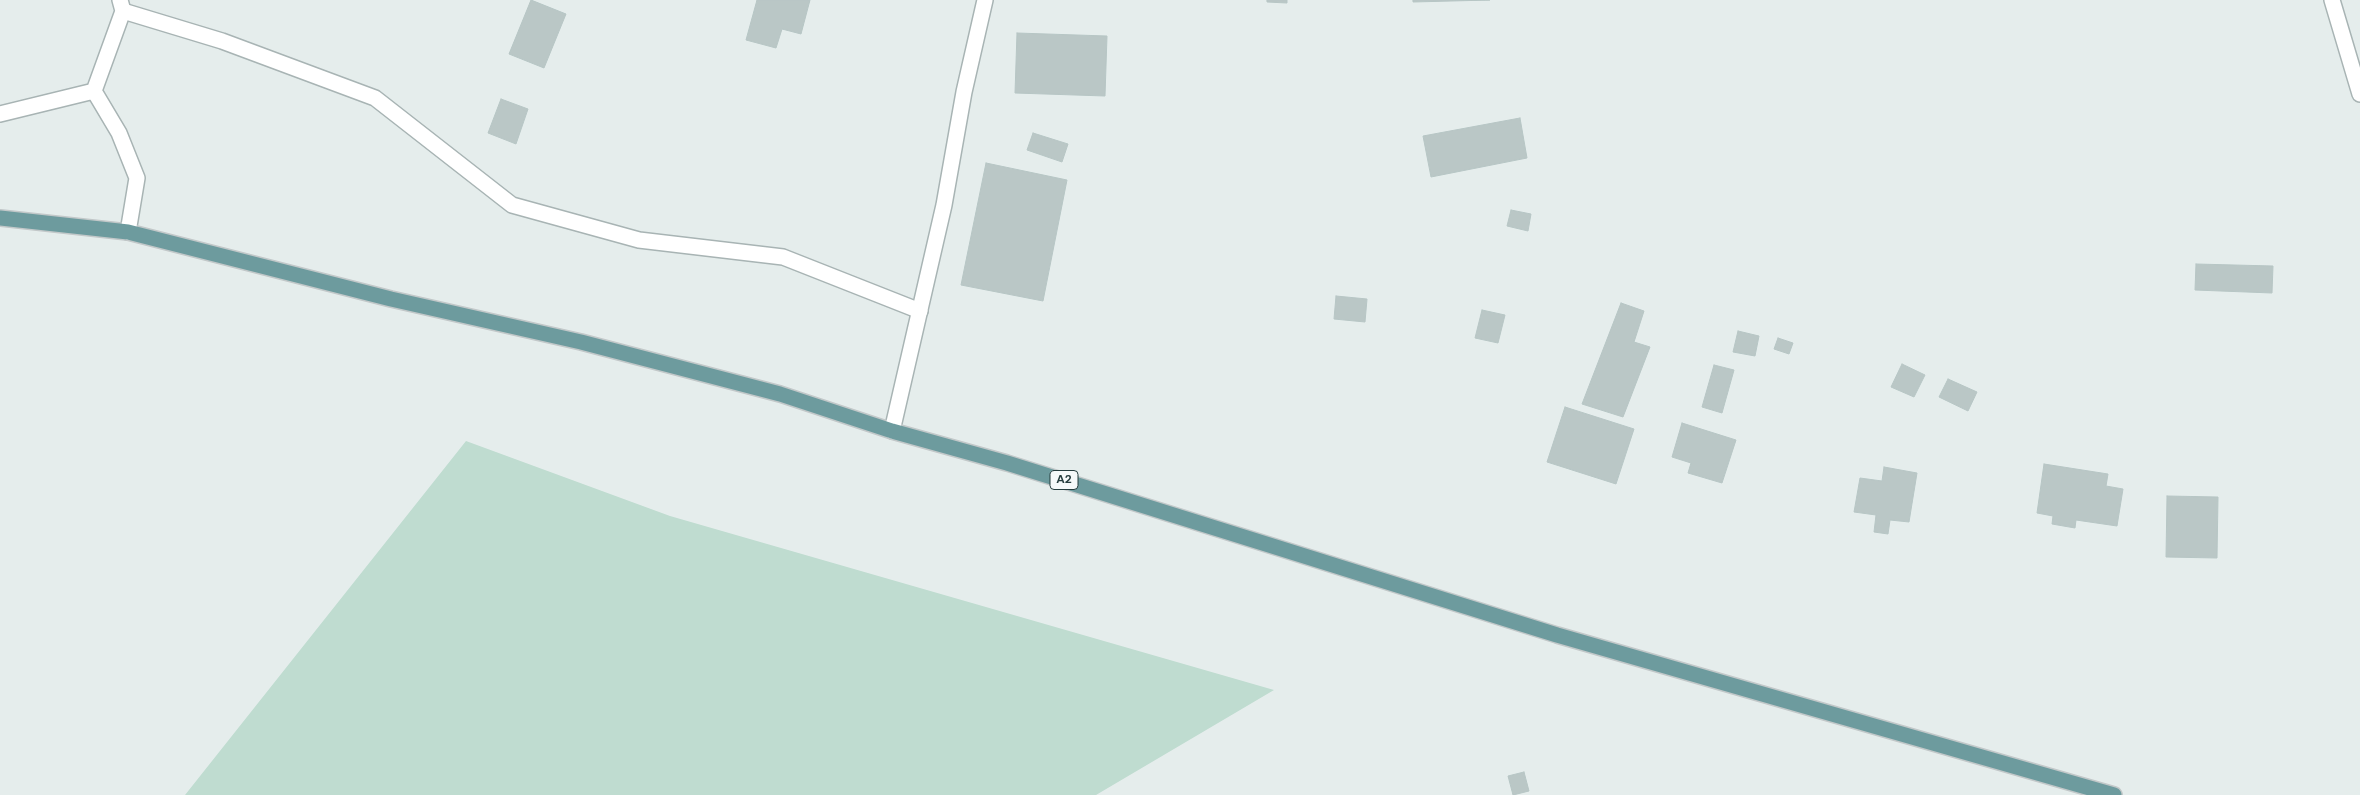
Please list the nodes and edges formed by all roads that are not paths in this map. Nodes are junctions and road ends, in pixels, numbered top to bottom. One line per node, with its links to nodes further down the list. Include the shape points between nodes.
1 (985, 0): 9 (street)
2 (2332, 0): 5 (street)
3 (122, 6): 4 (street); 9 (street, via 375,98 512,205 640,240 783,257)
4 (94, 90): 6 (street); 8 (street, via 119,133 137,178)
5 (2360, 94)
6 (0, 114)
7 (0, 218): 8 (main road, A2)
8 (128, 232): 10 (main road, A2, via 390,299 581,342 780,394)
9 (920, 311): 10 (street)
10 (892, 431): 11 (main road, A2, via 1017,466 1557,635)
11 (2114, 795)

